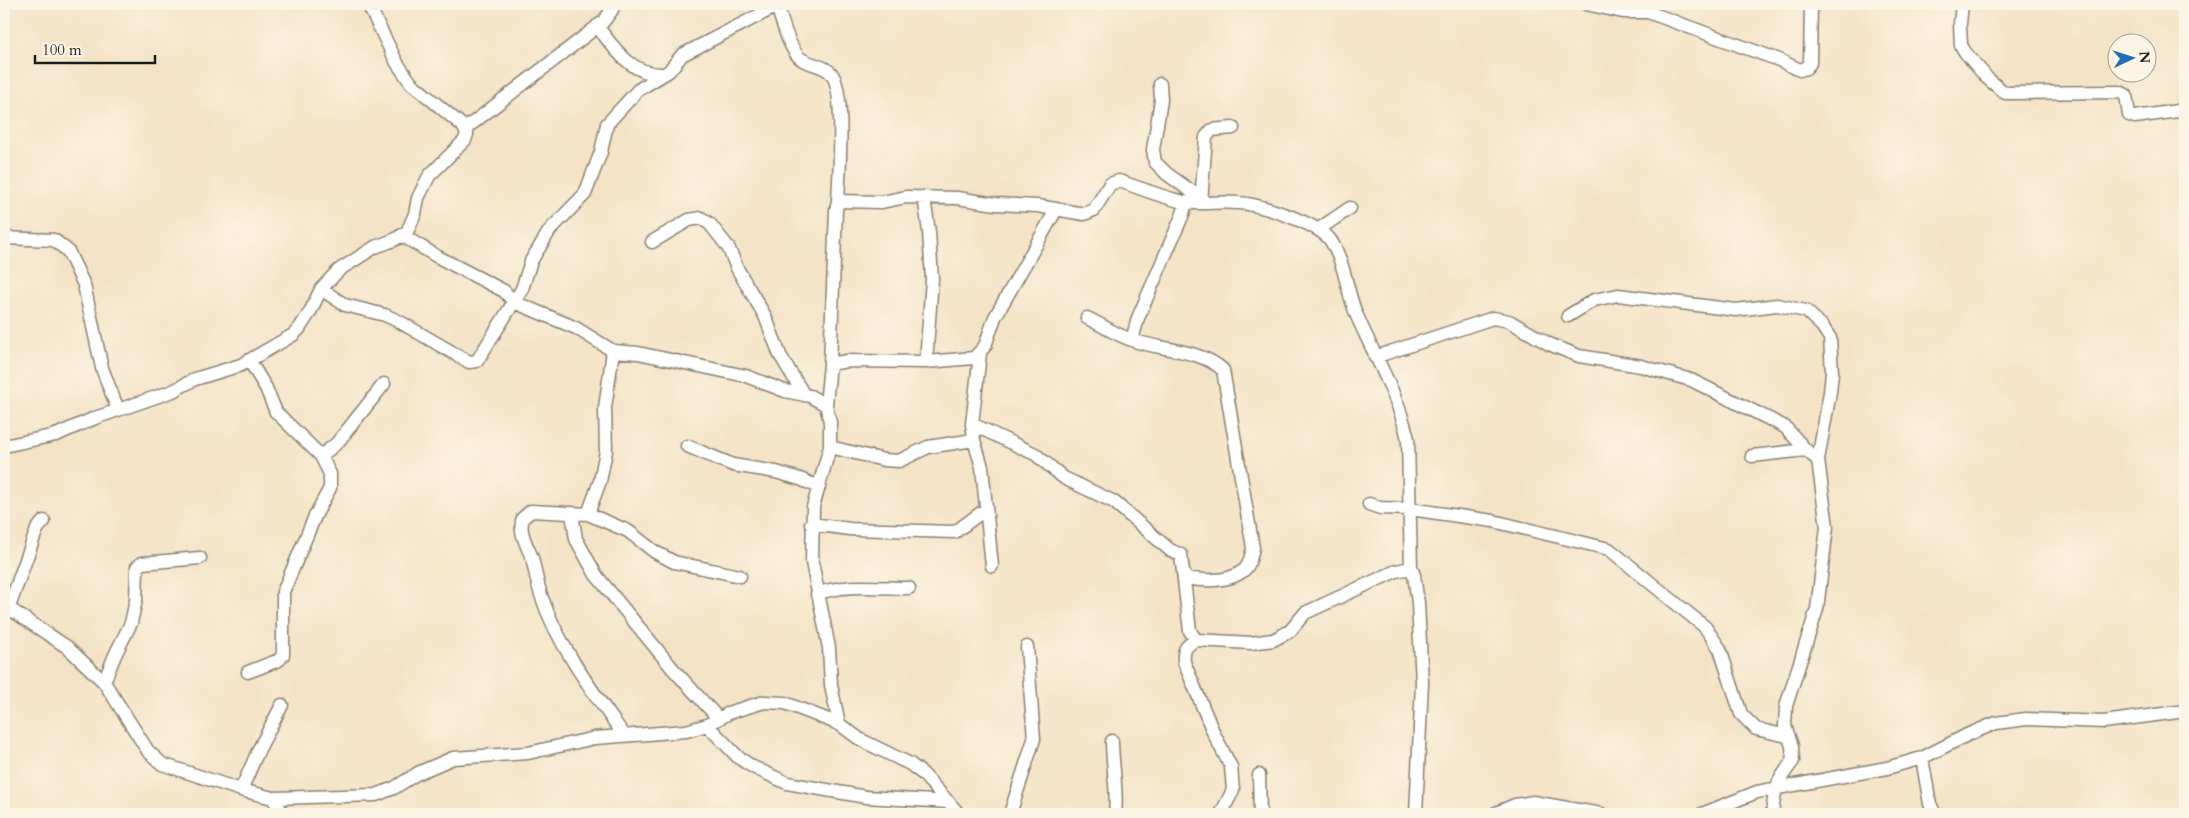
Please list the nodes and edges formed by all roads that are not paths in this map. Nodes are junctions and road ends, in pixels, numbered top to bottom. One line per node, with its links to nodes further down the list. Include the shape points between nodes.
1 (368, 4): 12 (street, via 397,63 411,83)
2 (613, 4): 7 (street, via 608,16)
3 (1586, 4): 4 (street, via 1622,12 1648,12 1800,70 1810,63)
4 (1811, 4)
5 (1962, 4): 10 (street, via 1960,24 1964,52 2005,93 2120,92 2126,95 2129,115 2135,117)
6 (779, 5): 8 (street, via 682,55); 15 (street, via 788,40 801,59 830,72 838,87)
7 (597, 26): 8 (street, via 634,67); 12 (street)
8 (664, 74): 24 (street, via 638,90 607,124 585,194 550,230 531,261)
9 (1160, 84): 14 (street, via 1162,100 1153,150 1155,162)
10 (2185, 110)
11 (1233, 128): 14 (street, via 1212,130 1206,137)
12 (465, 129): 20 (street, via 465,140 429,176 418,198 412,222)
13 (924, 197): 15 (street, via 882,202); 18 (street); 32 (street, via 932,279)
14 (1201, 200): 16 (street); 19 (street, via 1262,206)
15 (838, 201): 33 (street)
16 (1186, 202): 18 (street, via 1119,181 1110,184 1091,213); 27 (street)
17 (1350, 208): 19 (street)
18 (1056, 210): 29 (street, via 995,317)
19 (1319, 229): 30 (street, via 1331,241 1350,299)
20 (402, 236): 23 (street, via 351,262); 24 (street, via 504,291)
21 (4, 238): 37 (street, via 54,240 68,251 84,285 102,368)
22 (652, 242): 35 (street, via 689,220 701,218 710,224 728,247 765,316 780,355)
23 (321, 289): 24 (street, via 345,305 400,322 471,363 477,361); 31 (street, via 299,329)
24 (514, 302): 28 (street, via 576,328)
25 (1568, 316): 46 (street, via 1594,300 1618,295 1736,310 1778,305 1806,311 1830,338 1832,372)
26 (1087, 318): 27 (street)
27 (1132, 340): 59 (street, via 1216,364 1224,374 1253,548 1244,570 1232,576 1202,581)
28 (613, 351): 35 (street, via 638,353 746,376); 52 (street, via 604,408 606,451)
29 (980, 354): 32 (street, via 974,358); 38 (street)
30 (1375, 357): 43 (street, via 1493,318 1509,321 1549,344 1579,356 1641,366 1691,380 1785,428); 50 (street, via 1388,378 1404,422 1410,467)
31 (249, 360): 37 (street); 44 (street, via 276,412)
32 (926, 362): 33 (street, via 847,361)
33 (830, 364): 36 (street)
34 (384, 384): 44 (street, via 336,443)
35 (804, 395): 36 (street)
36 (826, 405): 42 (street)
37 (118, 410): 40 (street, via 56,435)
38 (972, 424): 39 (street); 59 (street, via 1035,454 1064,478 1114,502 1181,556)
39 (974, 440): 42 (street, via 928,447 899,461); 49 (street, via 982,467)
40 (4, 446)
41 (687, 446): 47 (street, via 732,465 776,472)
42 (830, 447): 47 (street)
43 (1806, 450): 45 (street); 46 (street)
44 (321, 456): 65 (street, via 330,474 330,488 283,592 283,655 279,660)
45 (1752, 456)
46 (1818, 460): 72 (street, via 1827,527 1817,608 1786,706)
47 (819, 487): 54 (street)
48 (1369, 504): 50 (street, via 1380,508)
49 (986, 509): 54 (street, via 955,532 850,529); 56 (street)
50 (1410, 509): 57 (street); 72 (street, via 1493,521 1609,549 1705,627 1720,649 1741,714 1756,729)
51 (572, 513): 52 (street); 69 (street, via 576,539 596,575); 71 (street, via 531,511 523,518 522,532 555,627 588,686)
52 (588, 514): 58 (street, via 628,531 674,562)
53 (44, 521): 62 (street, via 37,528)
54 (811, 524): 61 (street)
55 (200, 558): 66 (street, via 142,563 137,567 136,600 131,623)
56 (992, 566)
57 (1411, 568): 63 (street, via 1396,571 1305,613 1290,631 1273,640 1252,643); 86 (street, via 1418,603 1422,683)
58 (740, 576)
59 (1186, 578): 63 (street, via 1190,631)
60 (909, 588): 61 (street, via 850,588)
61 (817, 594): 70 (street, via 829,648)
62 (6, 606): 66 (street, via 67,648)
63 (1196, 640): 84 (street, via 1187,645 1184,662 1231,767 1234,781)
64 (1026, 647): 82 (street, via 1034,740)
65 (248, 672)
66 (104, 682): 77 (street, via 148,751 162,764)
67 (282, 705): 77 (street)
68 (2185, 711): 74 (street, via 2104,722 2026,719 1996,723)
69 (712, 722): 70 (street, via 741,709 777,702); 71 (street, via 671,734); 79 (street, via 740,758 787,783 866,797)
70 (839, 724): 79 (street, via 917,769)
71 (624, 735): 78 (street, via 555,745 528,753 453,758 376,795)
72 (1787, 736): 76 (street, via 1794,761)
73 (1112, 741): 83 (street)
74 (1922, 758): 76 (street, via 1887,768); 91 (street)
75 (1259, 775): 85 (street)
76 (1775, 788): 89 (street); 90 (street)
77 (241, 790): 78 (street)
78 (273, 798): 80 (street)
79 (949, 802): 81 (street)
80 (284, 814)
81 (959, 814)
82 (1010, 814)
83 (1115, 814)
84 (1221, 814)
85 (1260, 814)
86 (1416, 814)
87 (1494, 814): 88 (street, via 1533,802)
88 (1601, 814)
89 (1702, 814)
90 (1772, 814)
91 (1934, 814)

